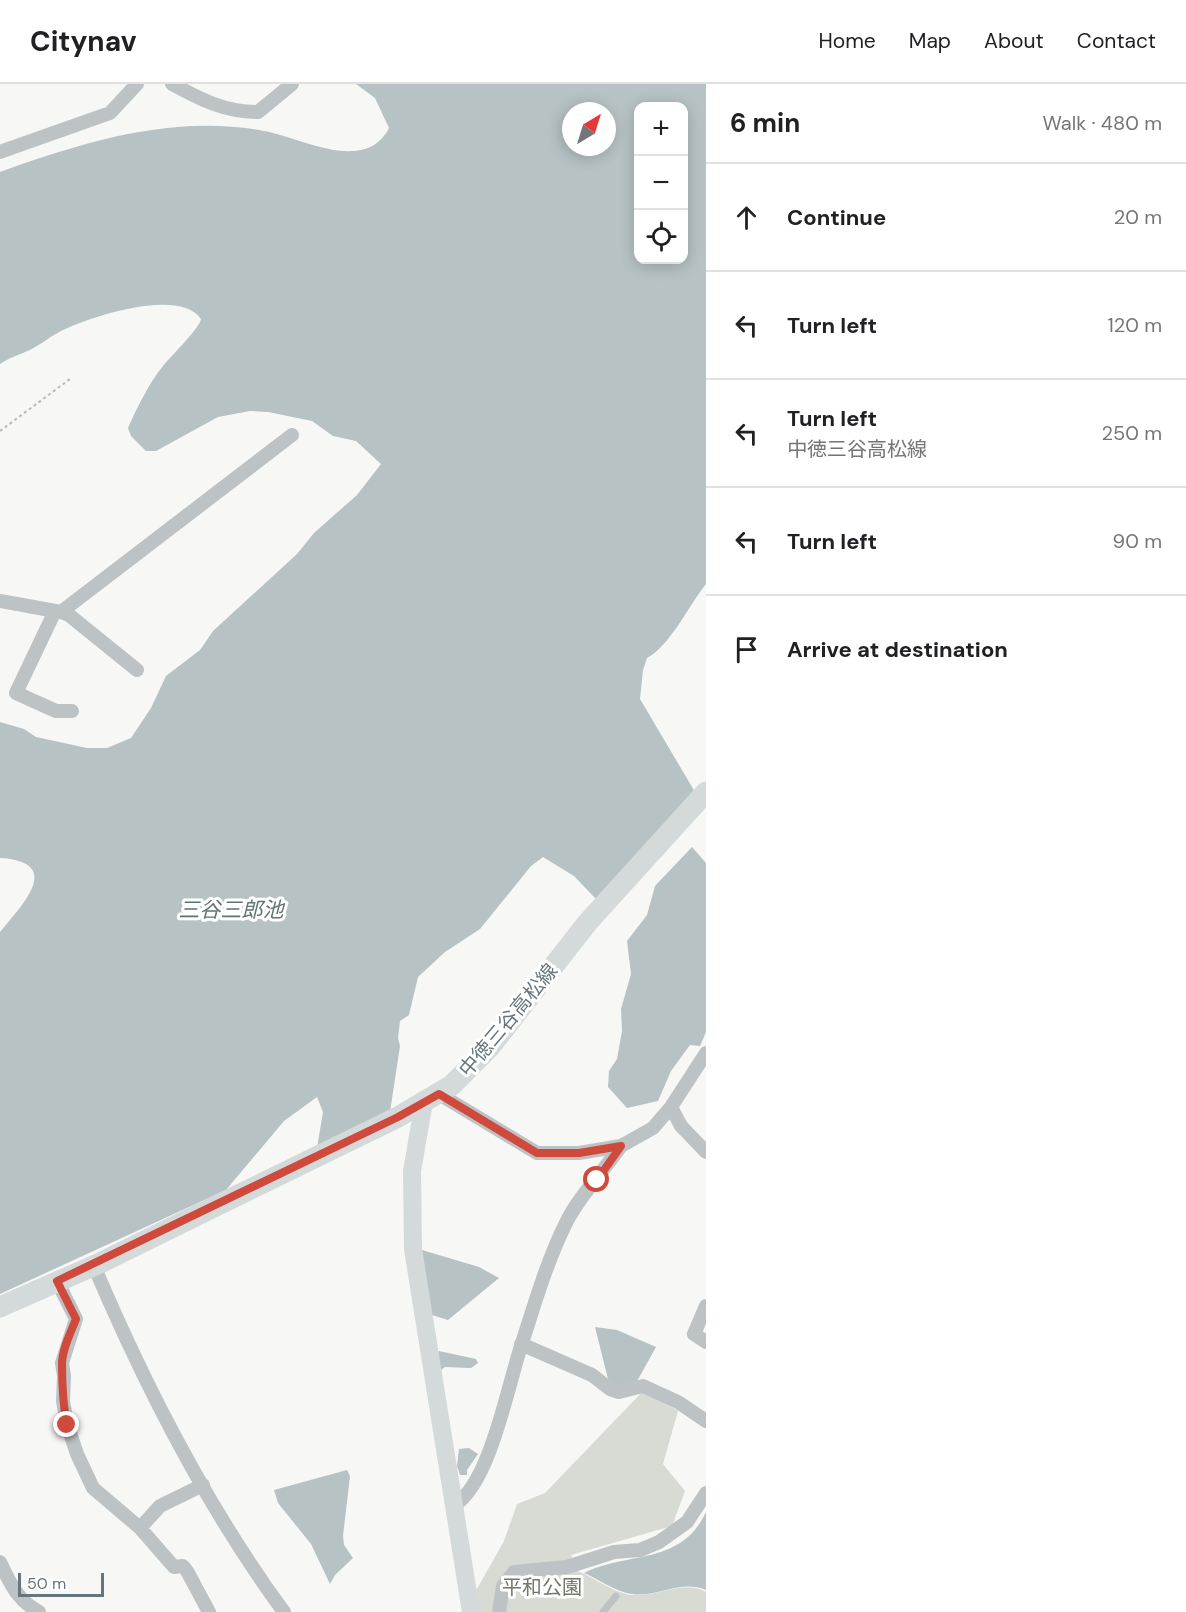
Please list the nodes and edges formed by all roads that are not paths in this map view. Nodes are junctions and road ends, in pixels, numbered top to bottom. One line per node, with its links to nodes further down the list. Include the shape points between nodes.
1 (137, 84): 4 (street, via 110,113)
2 (172, 84): 3 (street, via 212,105 258,112)
3 (292, 84)
4 (0, 152)
5 (292, 435): 7 (street)
6 (0, 601): 7 (street)
7 (58, 611): 8 (street, via 69,615); 9 (street, via 16,693 56,711)
8 (137, 670)
9 (72, 711)
10 (706, 792): 12 (main road, 中徳三谷高松線, via 588,922 475,1064)
11 (706, 1053): 13 (street)
12 (432, 1098): 14 (street, via 537,1153 579,1153); 16 (main road, 中徳三谷高松線); 25 (street, via 412,1171 413,1249)
13 (671, 1107): 14 (street, via 653,1128); 15 (street, via 681,1126)
14 (621, 1146): 21 (street, via 567,1221)
15 (706, 1152)
16 (93, 1266): 17 (main road, 中徳三谷高松線); 23 (street, via 133,1360)
17 (57, 1281): 18 (main road, 中徳三谷高松線); 26 (street, via 76,1319 62,1363 63,1401 77,1454 93,1488)
18 (0, 1306)
19 (706, 1306): 20 (street, via 694,1334)
20 (706, 1342)
21 (521, 1344): 22 (street, via 592,1375 610,1389 619,1392 643,1386 678,1402); 25 (street, via 483,1464 465,1499)
22 (706, 1421)
23 (203, 1485): 26 (street, via 160,1506); 31 (street)
24 (706, 1493): 33 (street, via 687,1522 640,1550 614,1552 567,1568 514,1572 503,1586)
25 (455, 1505): 32 (street)
26 (140, 1528): 30 (street, via 174,1567 183,1566 188,1571)
27 (0, 1562): 29 (street, via 13,1590)
28 (616, 1596): 34 (lane)
29 (39, 1612)
30 (208, 1612)
31 (284, 1612)
32 (471, 1612)
33 (500, 1612)
34 (603, 1612)

